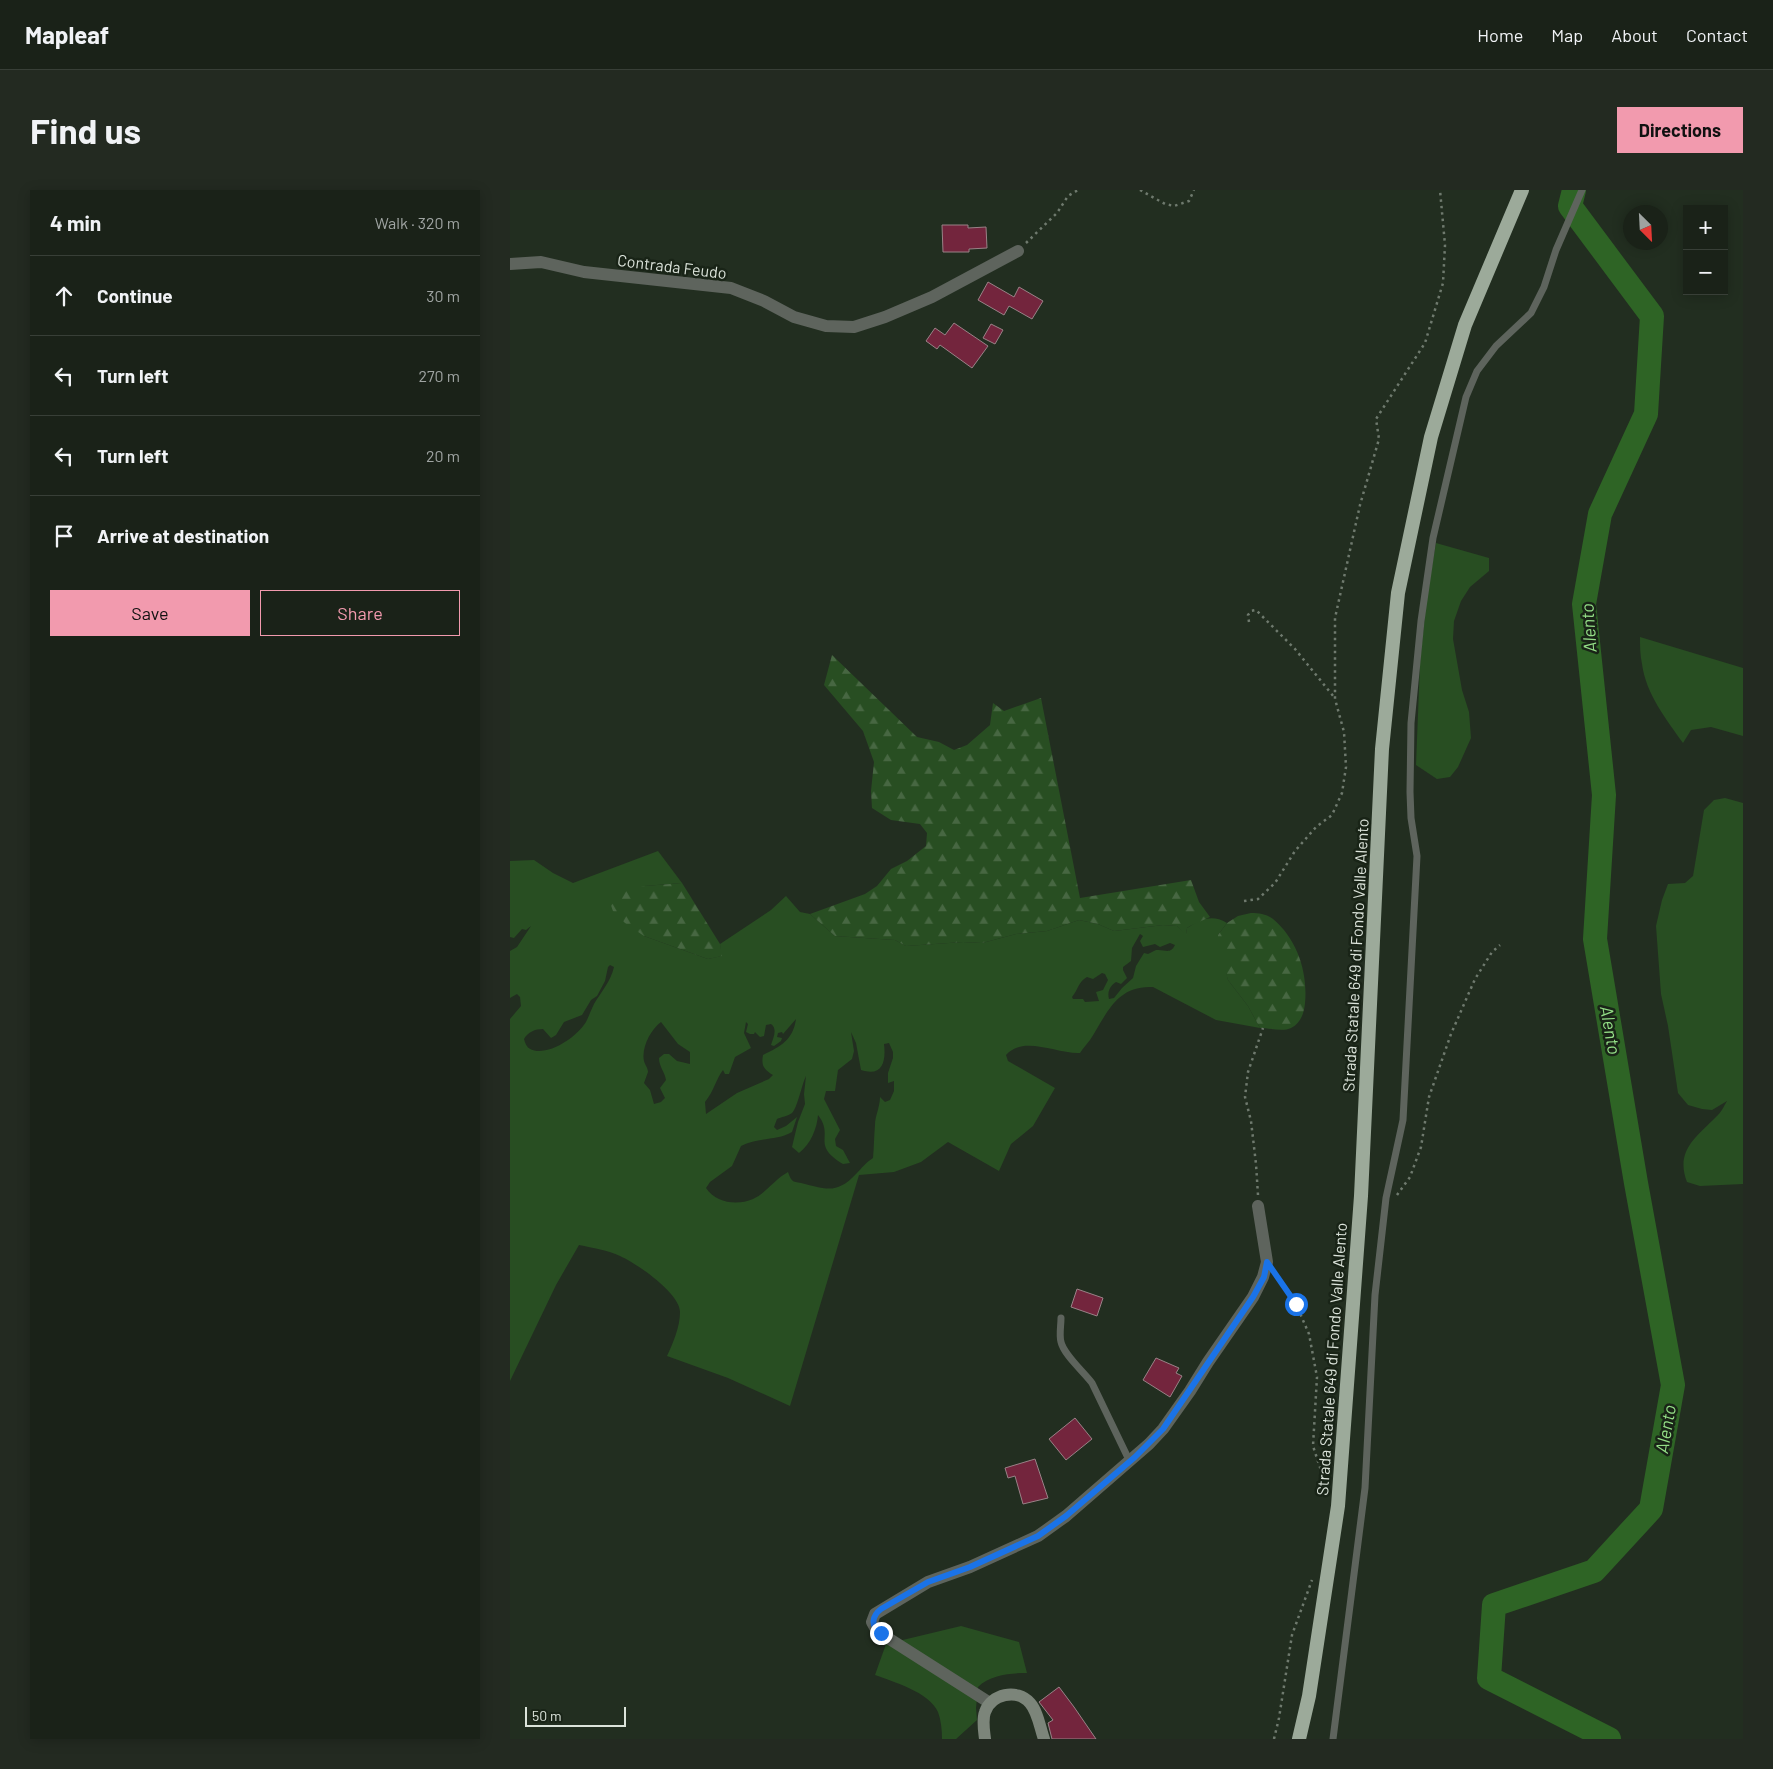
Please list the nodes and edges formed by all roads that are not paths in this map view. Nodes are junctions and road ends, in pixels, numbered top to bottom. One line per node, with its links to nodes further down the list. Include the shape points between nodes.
1 (1522, 190): 11 (highway, Strada Statale 649 di Fondo Valle Alento, via 1465,326 1431,436 1398,593 1382,749 1361,1196 1338,1506 1309,1696)
2 (1582, 190): 12 (lane, via 1531,313 1496,346 1477,370 1466,397 1433,538 1411,723 1410,801 1418,856 1403,1120 1384,1212 1375,1295 1365,1488)
3 (1018, 251): 4 (street, Contrada Feudo, via 932,297 854,327 826,326 794,316 731,288 584,272 541,262)
4 (510, 264)
5 (1258, 1206): 7 (street, via 1267,1262 1264,1277 1163,1429)
6 (1061, 1318): 7 (lane, via 1060,1342 1092,1383)
7 (1130, 1462): 8 (street, via 1038,1536 928,1582 875,1614 872,1622 877,1631)
8 (990, 1703): 9 (main road, via 985,1712); 10 (main road, via 1006,1695 1023,1698 1035,1712)
9 (985, 1739)
10 (1044, 1739)
11 (1299, 1739)
12 (1333, 1739)

